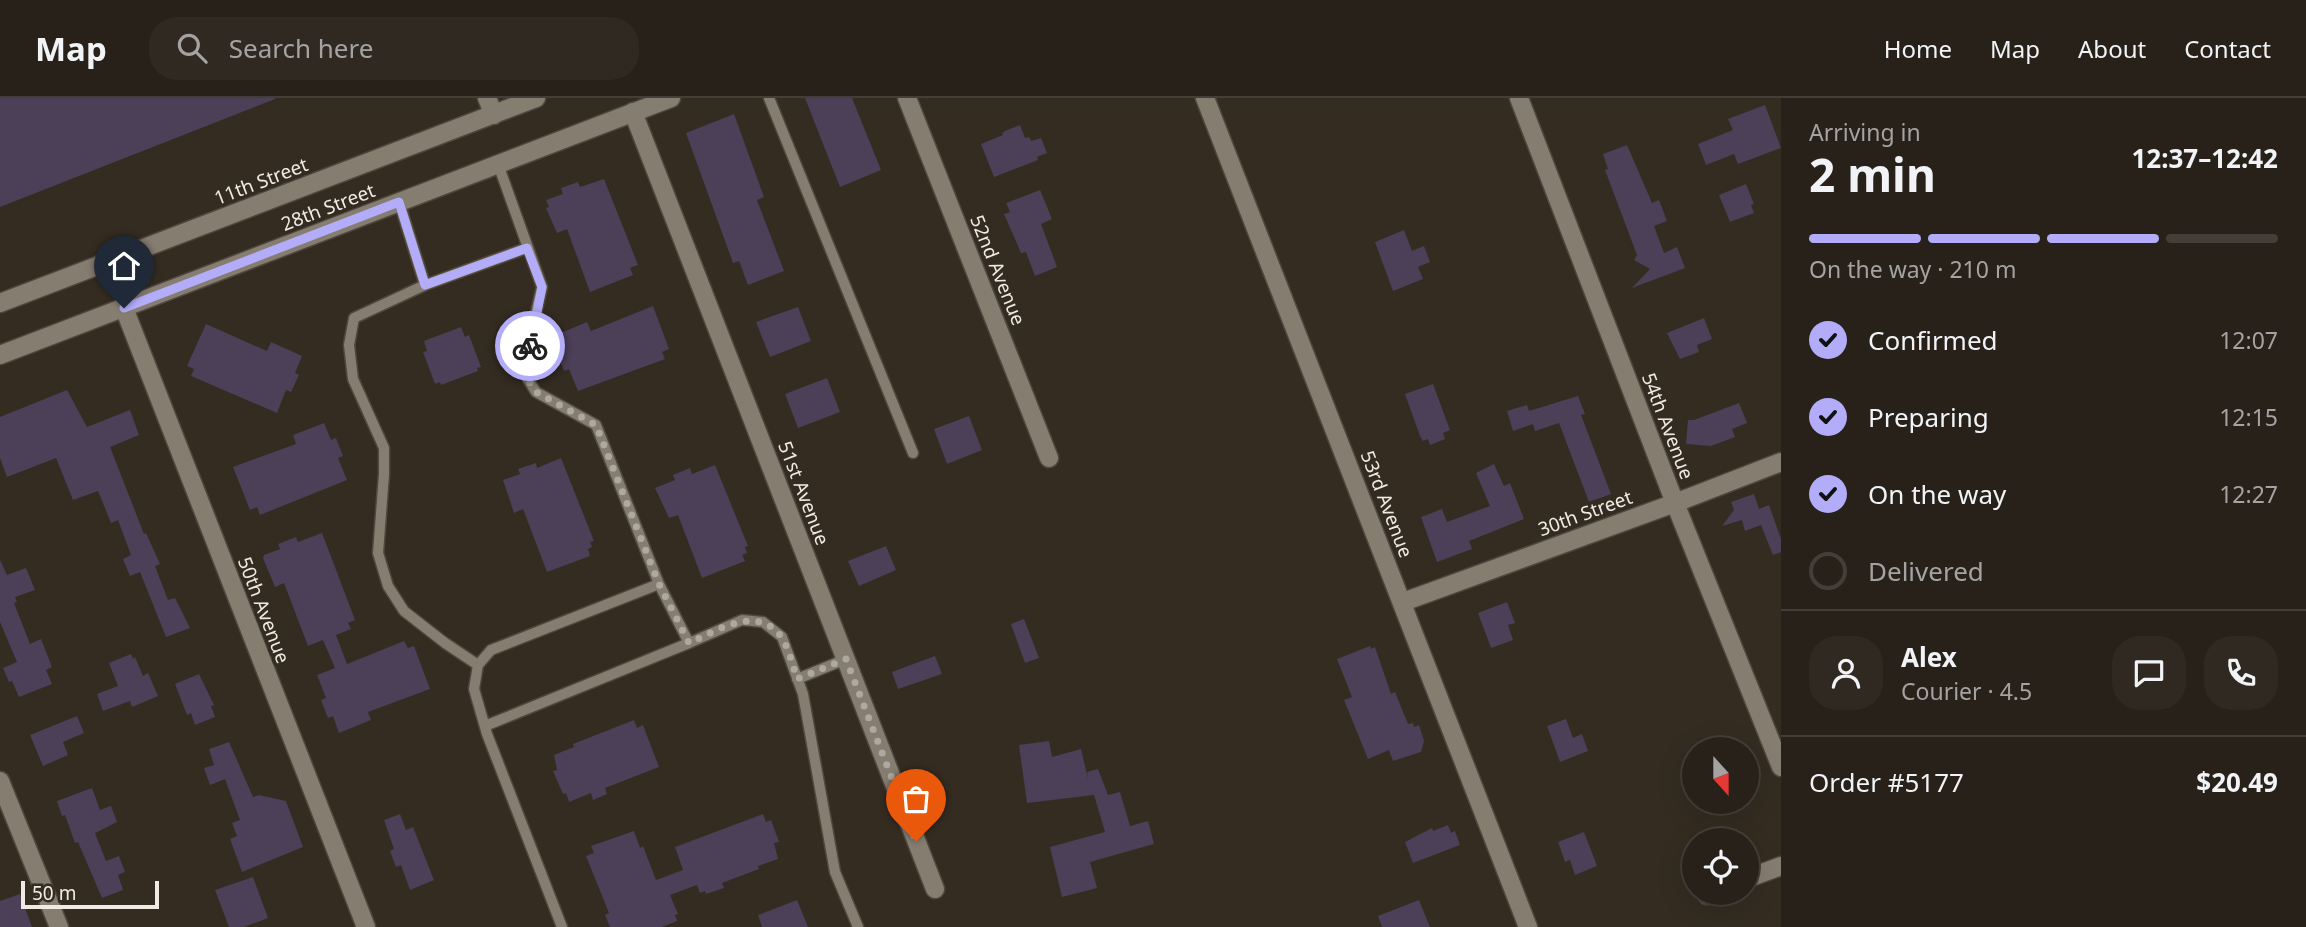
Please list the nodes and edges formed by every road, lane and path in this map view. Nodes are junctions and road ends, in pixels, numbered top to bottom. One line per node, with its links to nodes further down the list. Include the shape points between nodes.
1 (536, 98): 7 (street, 11th Street)
2 (671, 98): 8 (street, 28th Street)
3 (769, 98): 16 (lane)
4 (907, 98): 17 (street, 52nd Avenue)
5 (1205, 98): 21 (street, 53rd Avenue)
6 (1519, 98): 19 (street, 54th Avenue)
7 (491, 106): 13 (street, 11th Street)
8 (633, 112): 9 (street, 28th Street); 23 (street, 51st Avenue)
9 (498, 164): 10 (street, 28th Street); 11 (lane)
10 (399, 202): 12 (lane); 14 (street, 28th Street)
11 (527, 248): 12 (lane); 20 (lane, via 542,287 527,378 536,392 596,425)
12 (425, 285): 24 (lane, via 354,318 349,345 352,379 384,448 378,553 388,586 404,611)
13 (0, 303)
14 (124, 308): 15 (street, 28th Street); 33 (street, 50th Avenue)
15 (0, 355)
16 (913, 453)
17 (1049, 458)
18 (1781, 462): 19 (street, 30th Street)
19 (1675, 503): 21 (street, 30th Street); 27 (street, 54th Avenue)
20 (659, 584): 22 (lane); 24 (lane, via 491,650)
21 (1403, 602): 36 (street, 53rd Avenue)
22 (689, 643): 25 (lane, via 741,620 763,622 782,637); 26 (lane)
23 (846, 659): 25 (lane); 31 (street, 51st Avenue)
24 (478, 665): 26 (lane, via 474,689)
25 (797, 679): 35 (lane, via 835,872)
26 (485, 726): 34 (lane)
27 (1781, 767)
28 (0, 781): 32 (street)
29 (1781, 866): 30 (street)
30 (1759, 874)
31 (935, 889)
32 (59, 927)
33 (366, 927)
34 (562, 927)
35 (858, 927)
36 (1528, 927)

